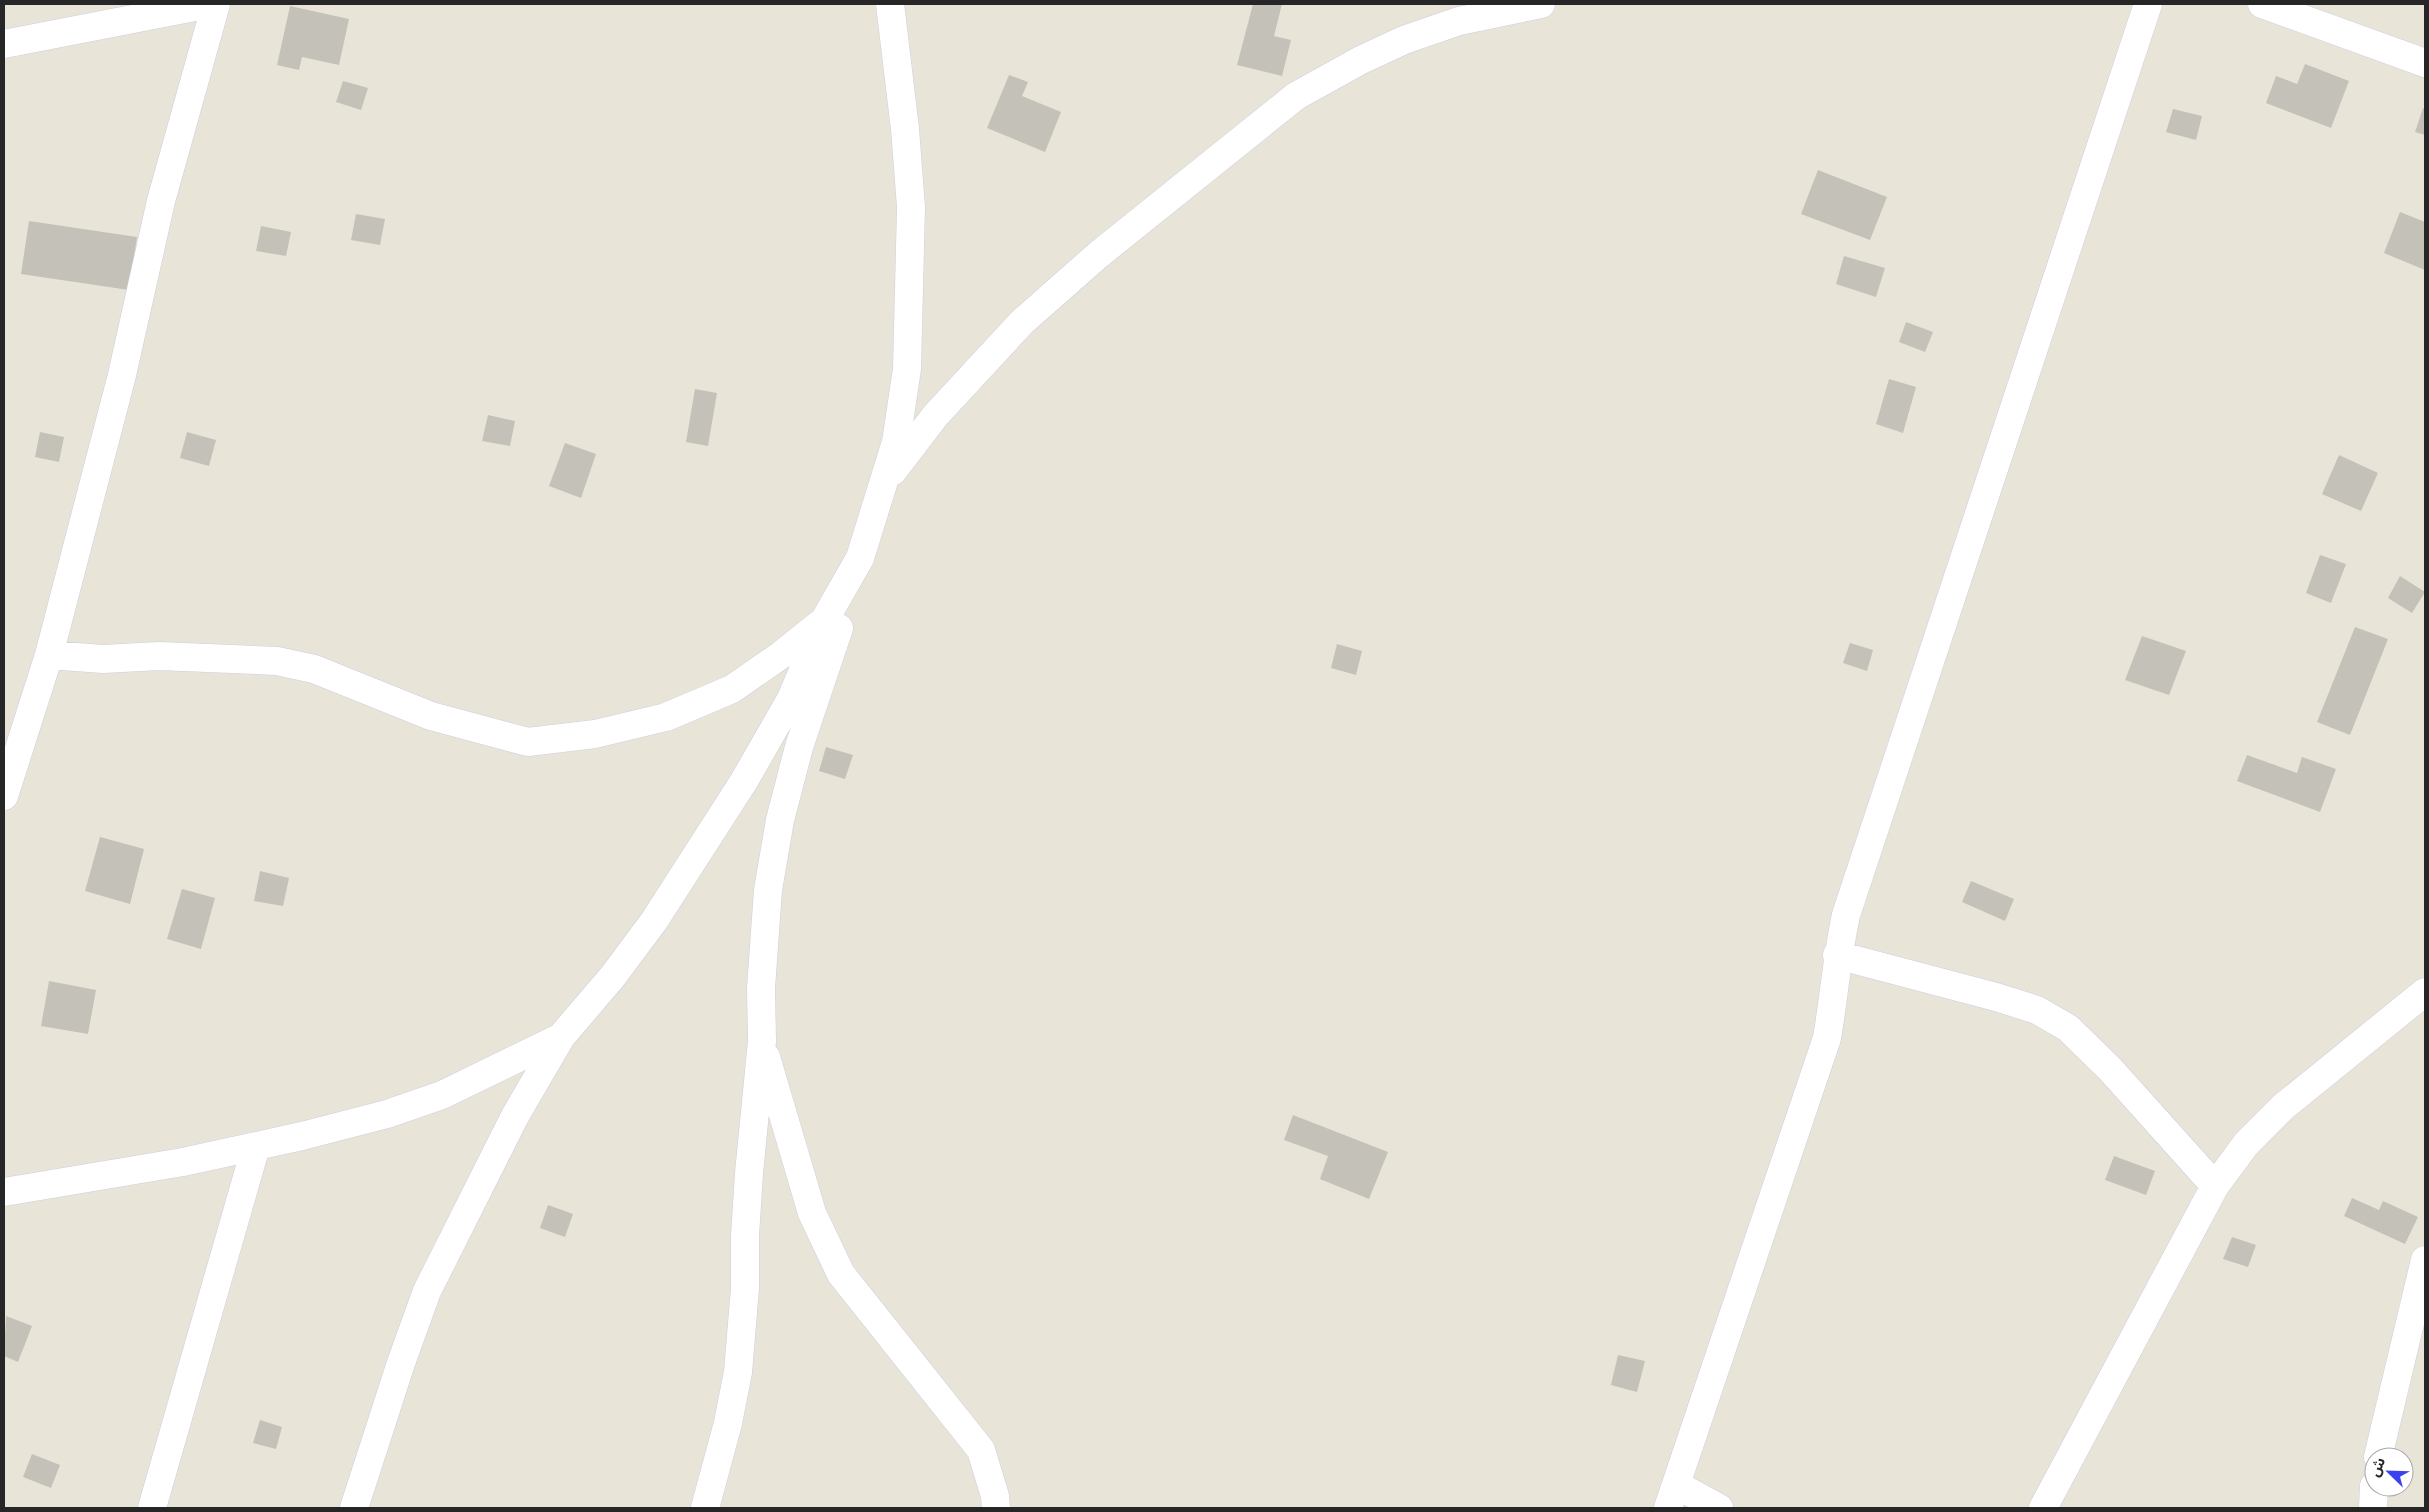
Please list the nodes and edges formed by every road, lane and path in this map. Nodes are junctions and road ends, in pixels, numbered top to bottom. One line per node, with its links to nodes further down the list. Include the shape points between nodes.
1 (210, 4): 7 (street)
2 (216, 4): 12 (street, via 161,201 122,375)
3 (890, 4): 9 (street, via 906,129 911,207 910,286 905,378 896,442)
4 (1541, 4): 9 (street, via 1459,21 1404,40 1296,96 1098,255 1022,322 934,416)
5 (2148, 4): 15 (street, via 1846,915)
6 (2262, 4): 8 (street)
7 (4, 44)
8 (2425, 63)
9 (881, 487): 10 (street)
10 (860, 558): 11 (street); 18 (street, via 799,747 780,820 768,890 763,946)
11 (824, 621): 12 (street, via 781,656 732,689 666,717 595,734 528,742 431,716 314,668 277,661 159,656 103,659); 17 (street, via 791,699 697,856 613,976)
12 (49, 655): 13 (street)
13 (13, 739): 14 (street)
14 (4, 796)
15 (1837, 955): 20 (street, via 1996,997 2037,1010 2068,1028 2110,1069); 24 (street, via 1833,1005 1826,1038)
16 (2425, 992): 20 (street, via 2284,1106 2246,1144)
17 (561, 1037): 19 (street, via 442,1095 387,1114); 26 (street, via 499,1147 427,1291)
18 (762, 1041): 27 (street, via 748,1173 745,1288 738,1372); 28 (street, via 812,1213 841,1274 981,1450)
19 (256, 1146): 21 (street, via 183,1162); 25 (street)
20 (2214, 1186): 30 (street)
21 (4, 1192)
22 (2425, 1260): 23 (street)
23 (2380, 1447)
24 (1673, 1497): 29 (street)
25 (152, 1508)
26 (354, 1508)
27 (705, 1508)
28 (996, 1508)
29 (1719, 1508)
30 (2043, 1508)

